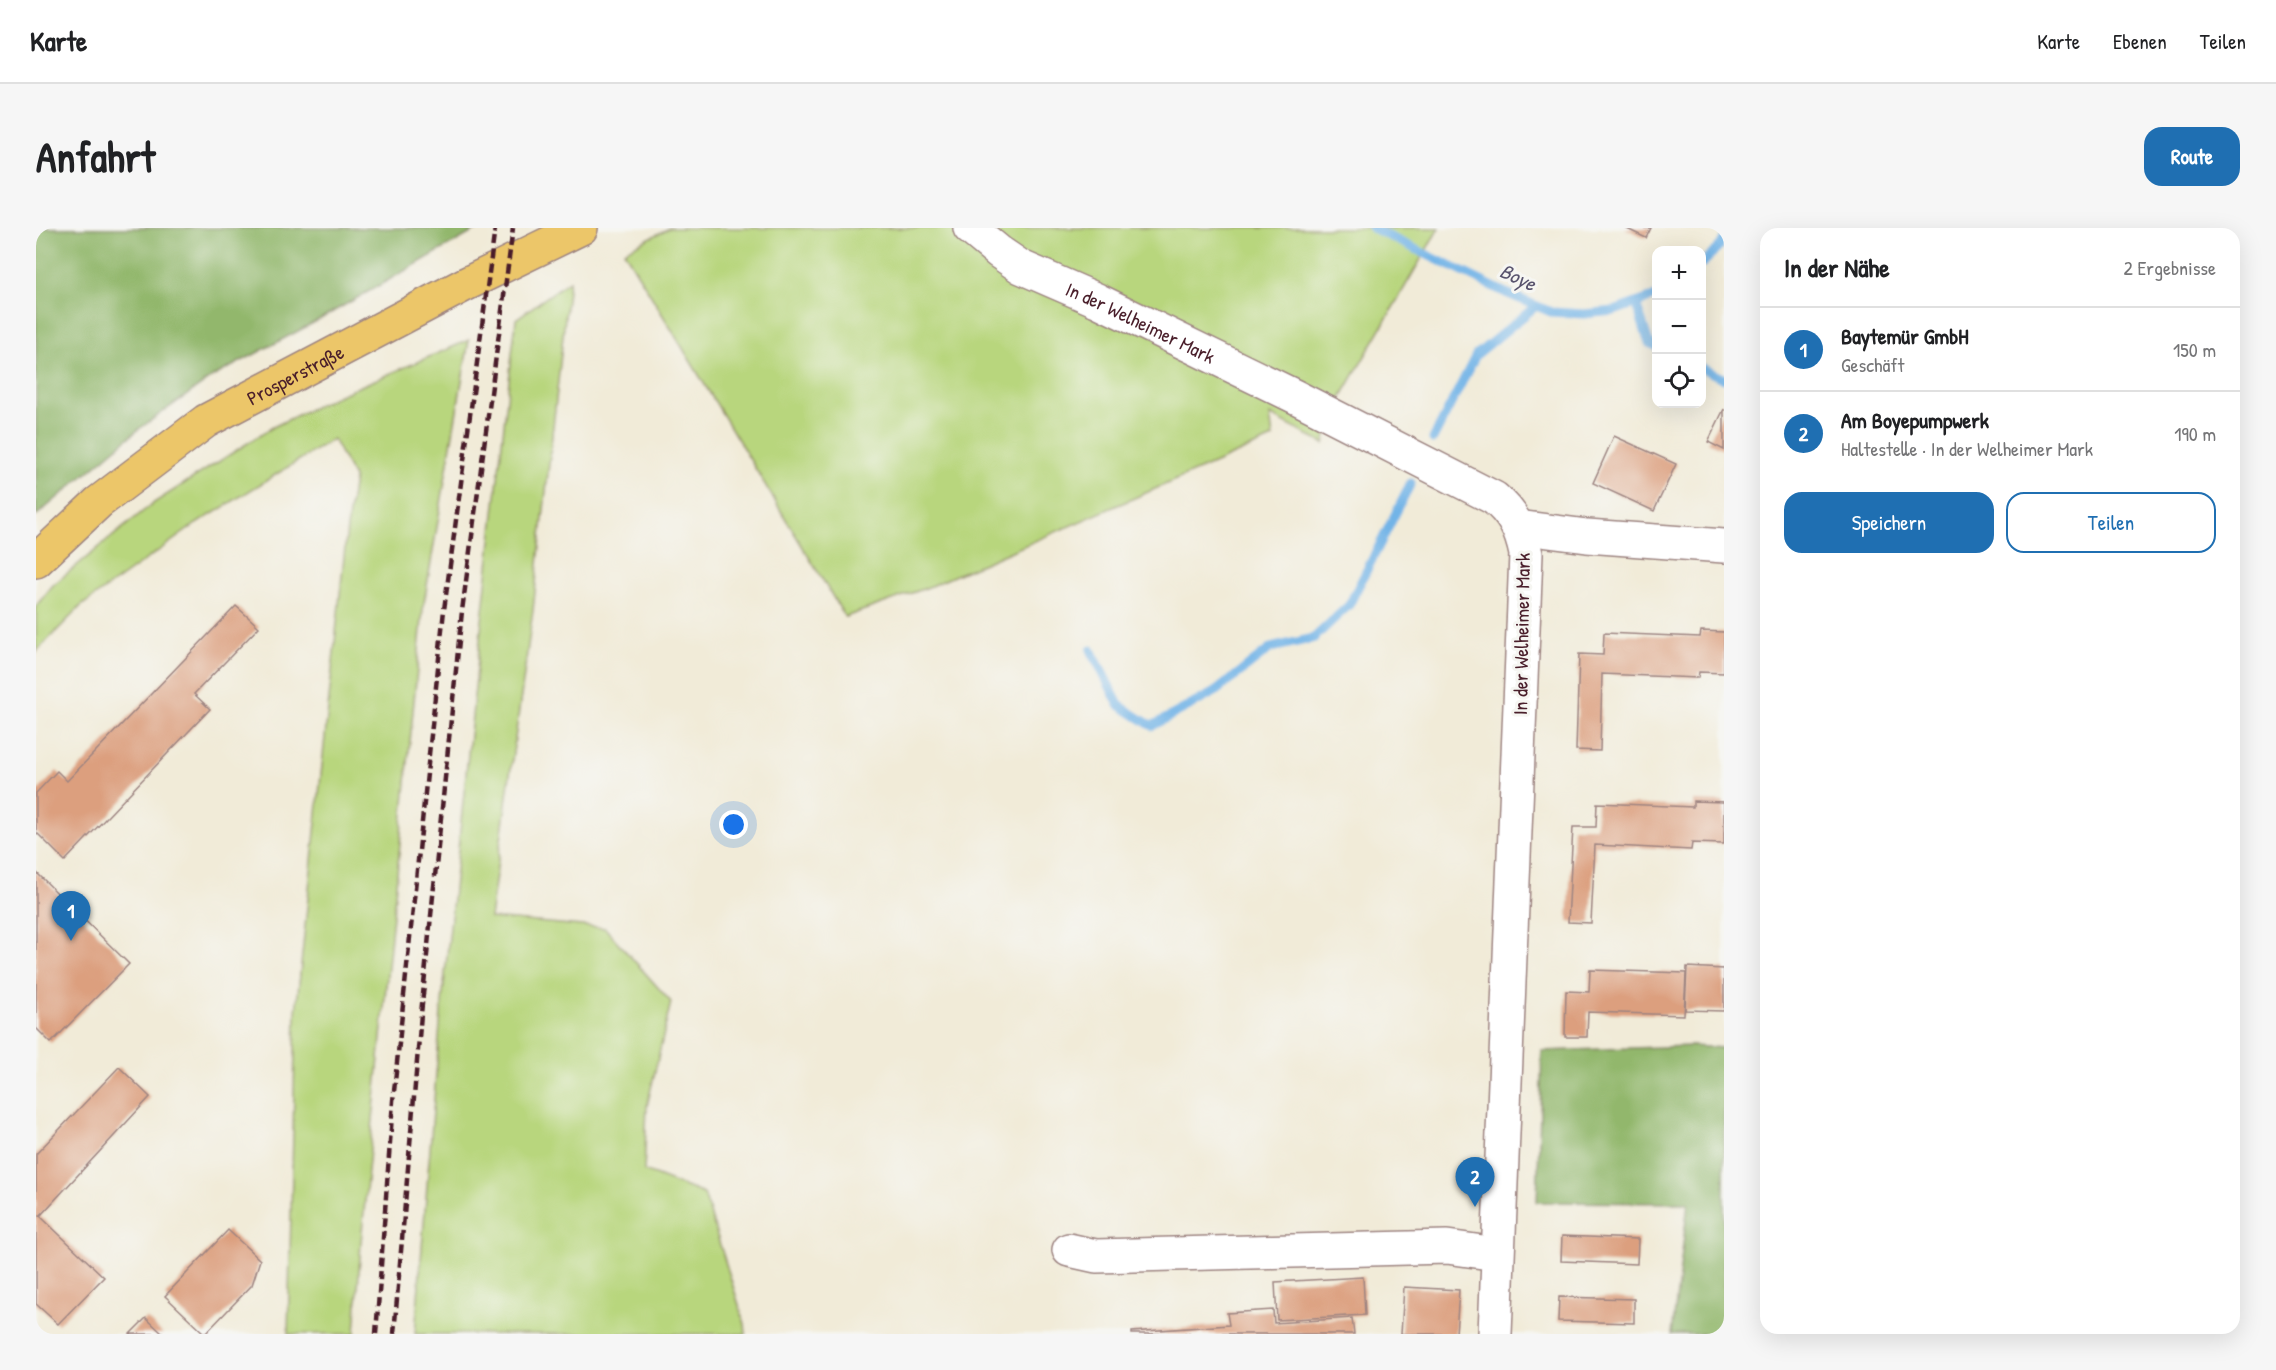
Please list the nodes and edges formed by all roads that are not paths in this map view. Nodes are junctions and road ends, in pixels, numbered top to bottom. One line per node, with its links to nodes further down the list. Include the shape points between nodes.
1 (581, 228): 5 (main road, Prosperstraße, via 206,421 99,502)
2 (970, 228): 3 (street, In der Welheimer Mark, via 1021,267 1294,396 1494,498)
3 (1518, 527): 4 (street); 7 (street, In der Welheimer Mark, via 1526,554)
4 (1724, 546)
5 (36, 561)
6 (1069, 1250): 7 (street, via 1096,1256 1447,1247)
7 (1497, 1254): 8 (street, In der Welheimer Mark)
8 (1495, 1334)

